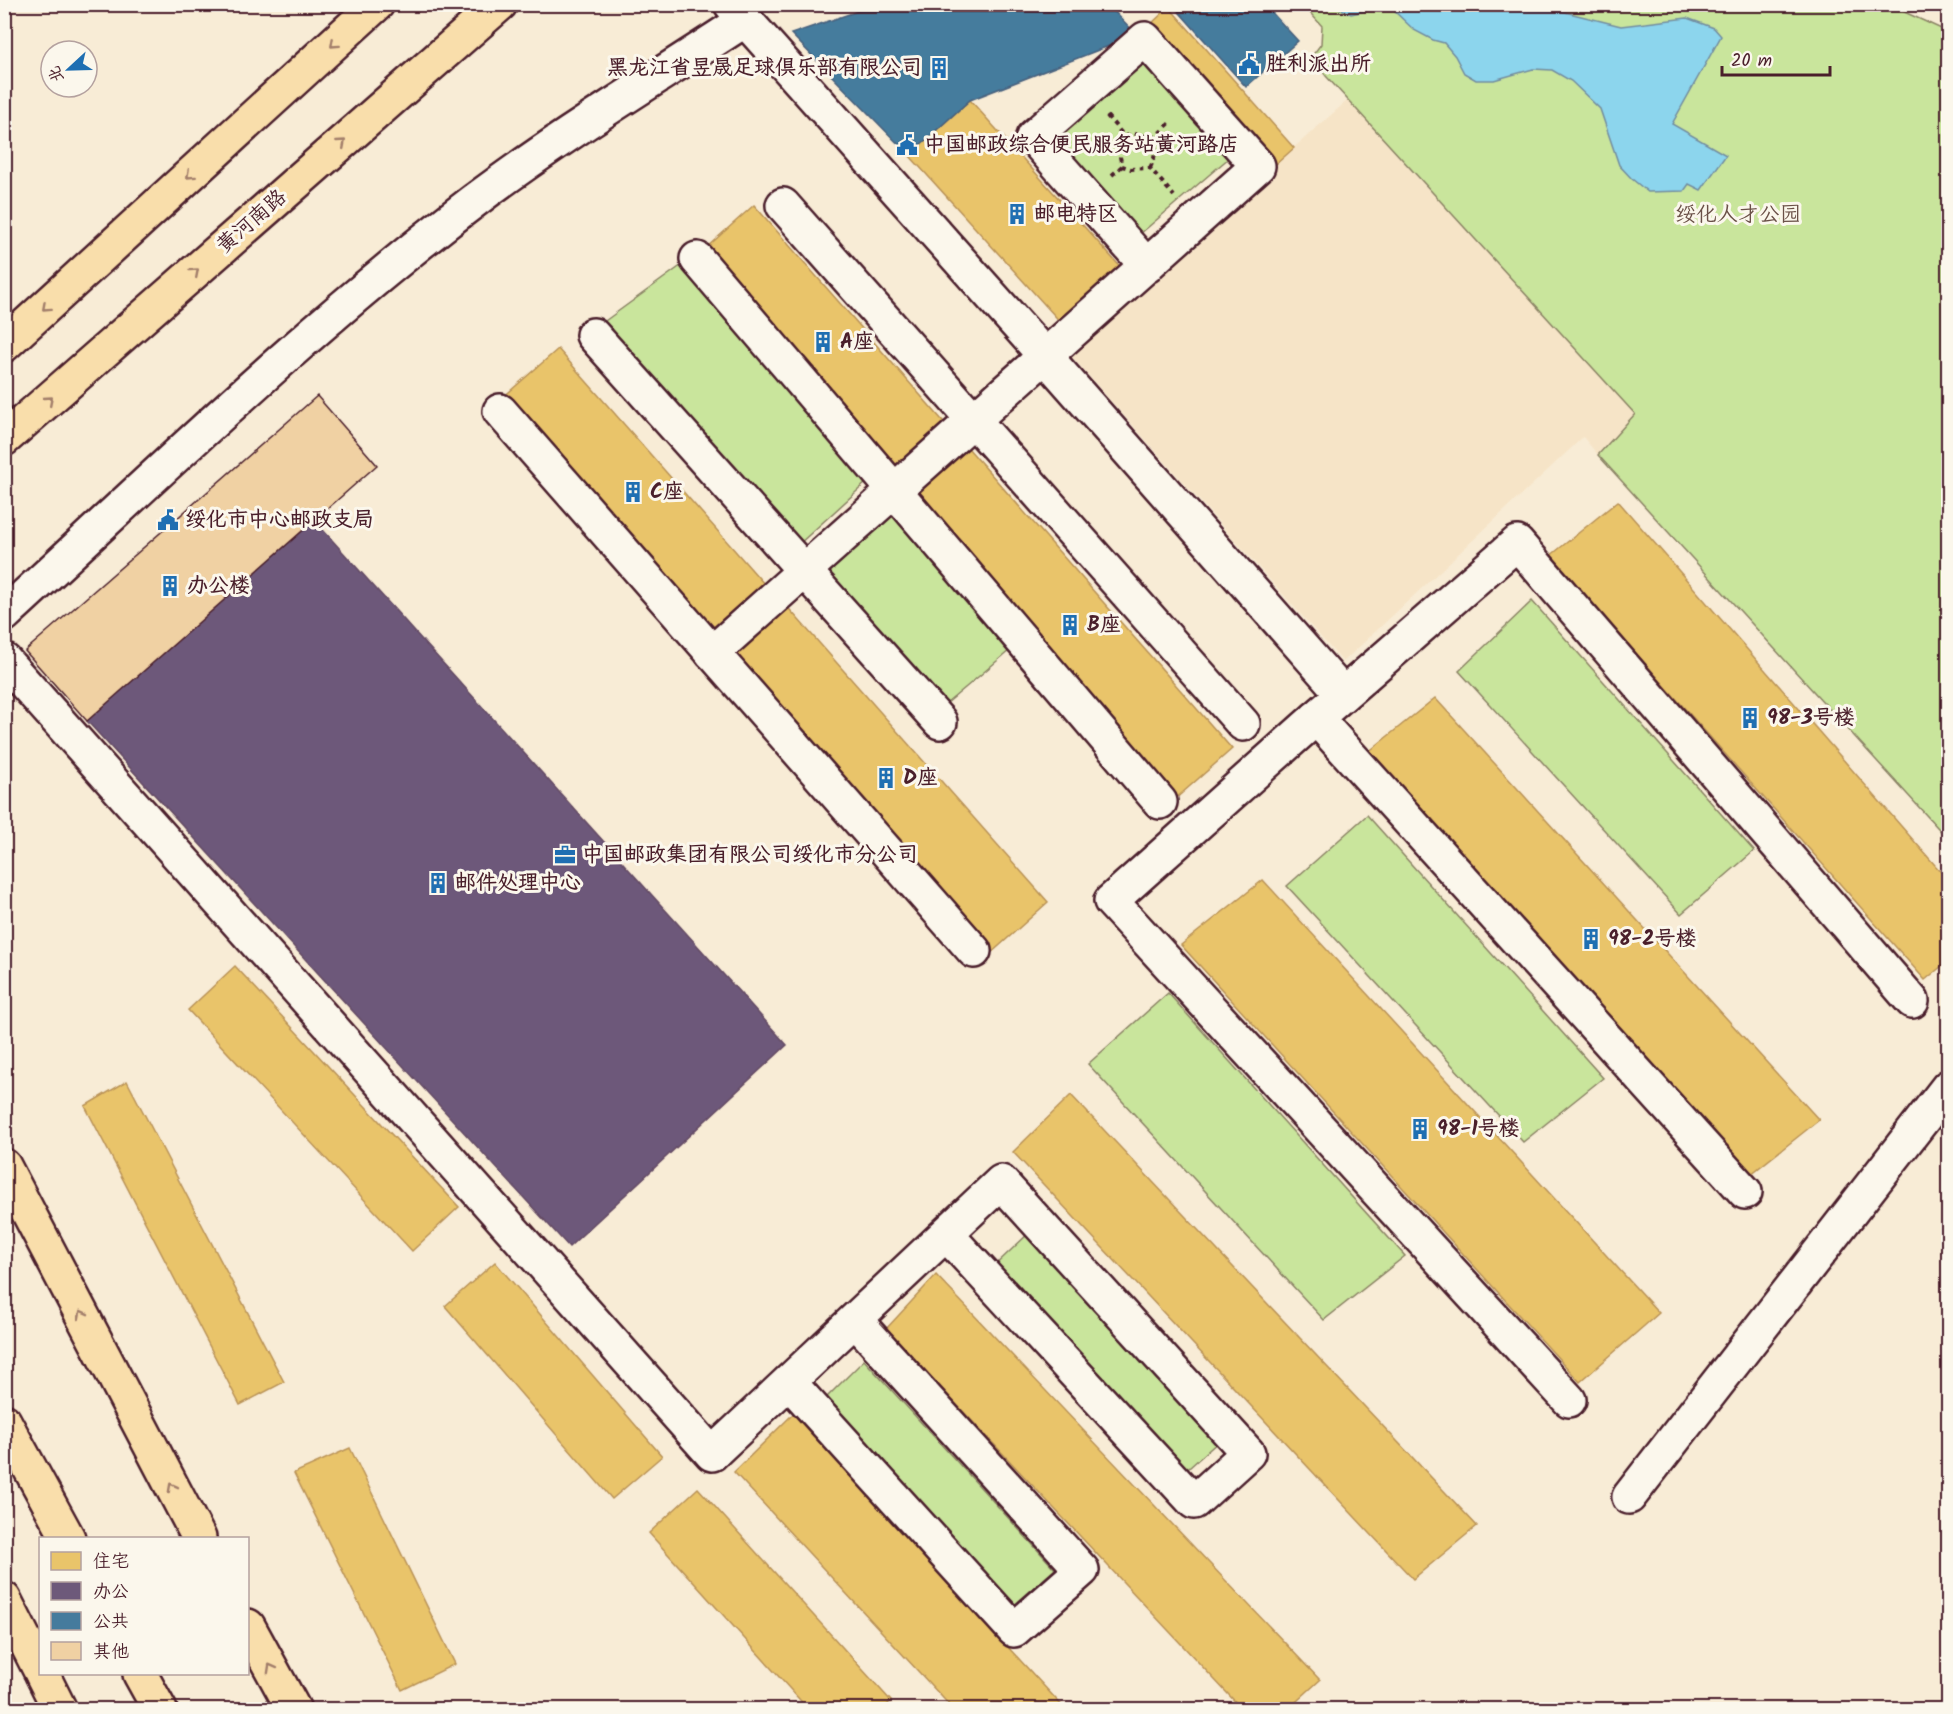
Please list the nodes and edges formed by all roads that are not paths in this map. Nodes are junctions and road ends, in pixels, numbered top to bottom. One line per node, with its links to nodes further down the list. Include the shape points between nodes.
1 (377, 4): 8 (main road, one-way to 8)
2 (500, 4): 12 (main road, 黄河南路, one-way to 2)
3 (738, 13): 9 (street); 15 (street, via 476,200 346,303)
4 (783, 205): 11 (street)
5 (697, 259): 13 (street)
6 (1147, 266): 6 (street, via 1258,166 1145,39 1033,137); 9 (street)
7 (593, 335): 14 (street)
8 (4, 345)
9 (1045, 356): 11 (street); 18 (street)
10 (500, 411): 16 (street)
11 (972, 419): 13 (street); 21 (street)
12 (4, 439)
13 (893, 489): 14 (street); 22 (street)
14 (803, 571): 16 (street); 20 (street)
15 (4, 615)
16 (712, 653): 23 (street)
17 (4, 660): 30 (street, via 712,1454)
18 (1343, 694): 19 (street); 24 (street, via 1516,543)
19 (1316, 718): 27 (street); 31 (street, via 1111,901)
20 (940, 722)
21 (1243, 724)
22 (1160, 802)
23 (974, 951)
24 (1912, 1001)
25 (1948, 1087): 33 (street)
26 (4, 1166): 35 (main road, one-way to 26)
27 (1745, 1192)
28 (946, 1234): 28 (street, via 1000,1182 1248,1454 1194,1502); 29 (street)
29 (855, 1320): 30 (street); 30 (street, via 1083,1570 1014,1630)
30 (789, 1382)
31 (1569, 1400)
32 (4, 1421): 34 (main road)
33 (1629, 1497)
34 (67, 1537)
35 (198, 1537)
36 (4, 1599): 38 (main road)
37 (249, 1628): 43 (main road, one-way to 37)
38 (39, 1668)
39 (42, 1675): 41 (main road)
40 (141, 1675): 42 (main road)
41 (60, 1710)
42 (160, 1710)
43 (294, 1710)

